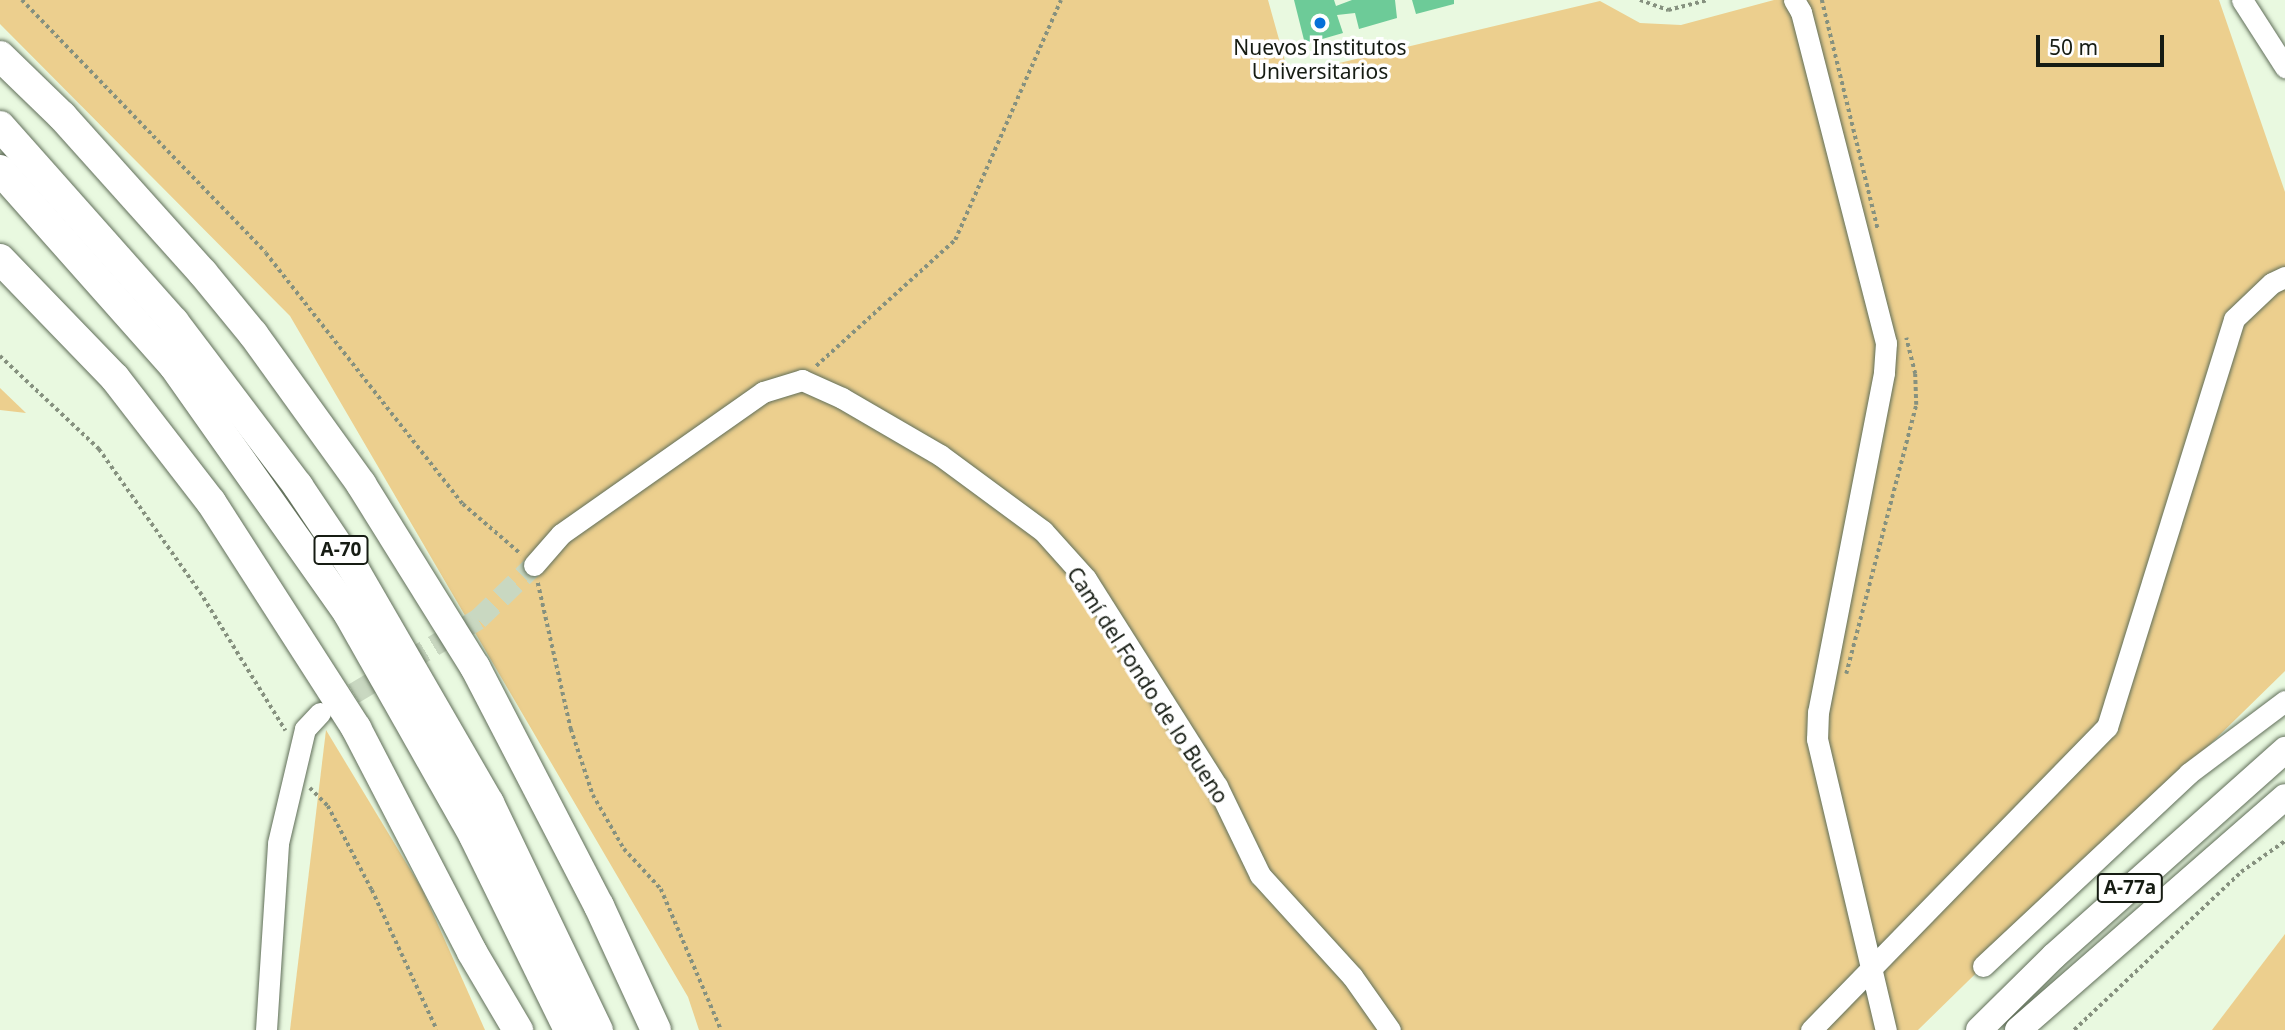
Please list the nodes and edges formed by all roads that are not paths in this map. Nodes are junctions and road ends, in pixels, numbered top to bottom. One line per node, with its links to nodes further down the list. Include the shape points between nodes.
1 (2242, 0): 4 (street)
2 (1799, 4): 21 (street, via 1886,343 1818,712 1817,739)
3 (0, 56): 26 (highway, via 62,116 211,284 253,334 361,484 475,667 599,905)
4 (2285, 67)
5 (0, 126): 25 (highway, A-70, via 174,323 298,486 348,561 489,803)
6 (0, 170): 12 (highway, A-70, via 174,366)
7 (0, 192): 12 (highway, via 159,370 271,519)
8 (0, 258): 11 (highway)
9 (0, 266): 11 (highway)
10 (2285, 278): 21 (street, via 2272,283 2234,319 2107,727)
11 (37, 296): 23 (highway, via 115,377 173,449 260,576 395,795 472,952)
12 (301, 541): 24 (highway, A-70, via 435,762)
13 (534, 565): 27 (street, Camí del Fondo de lo Bueno, via 561,534 713,426 764,392 802,380 940,455 1043,531 1086,579 1217,786 1260,875 1352,976)
14 (2285, 701): 20 (street, via 2189,773)
15 (320, 713): 22 (street, via 305,729 278,843)
16 (2285, 750): 30 (main road, A-77a, via 2054,956)
17 (2285, 797): 19 (main road, A-77a)
18 (2285, 811): 19 (main road)
19 (2216, 856): 31 (main road, A-77a)
20 (1983, 966)
21 (1870, 973): 28 (street); 29 (street)
22 (266, 1030)
23 (518, 1030)
24 (569, 1030)
25 (598, 1030)
26 (656, 1030)
27 (1390, 1030)
28 (1811, 1030)
29 (1886, 1030)
30 (1979, 1030)
31 (2018, 1030)

